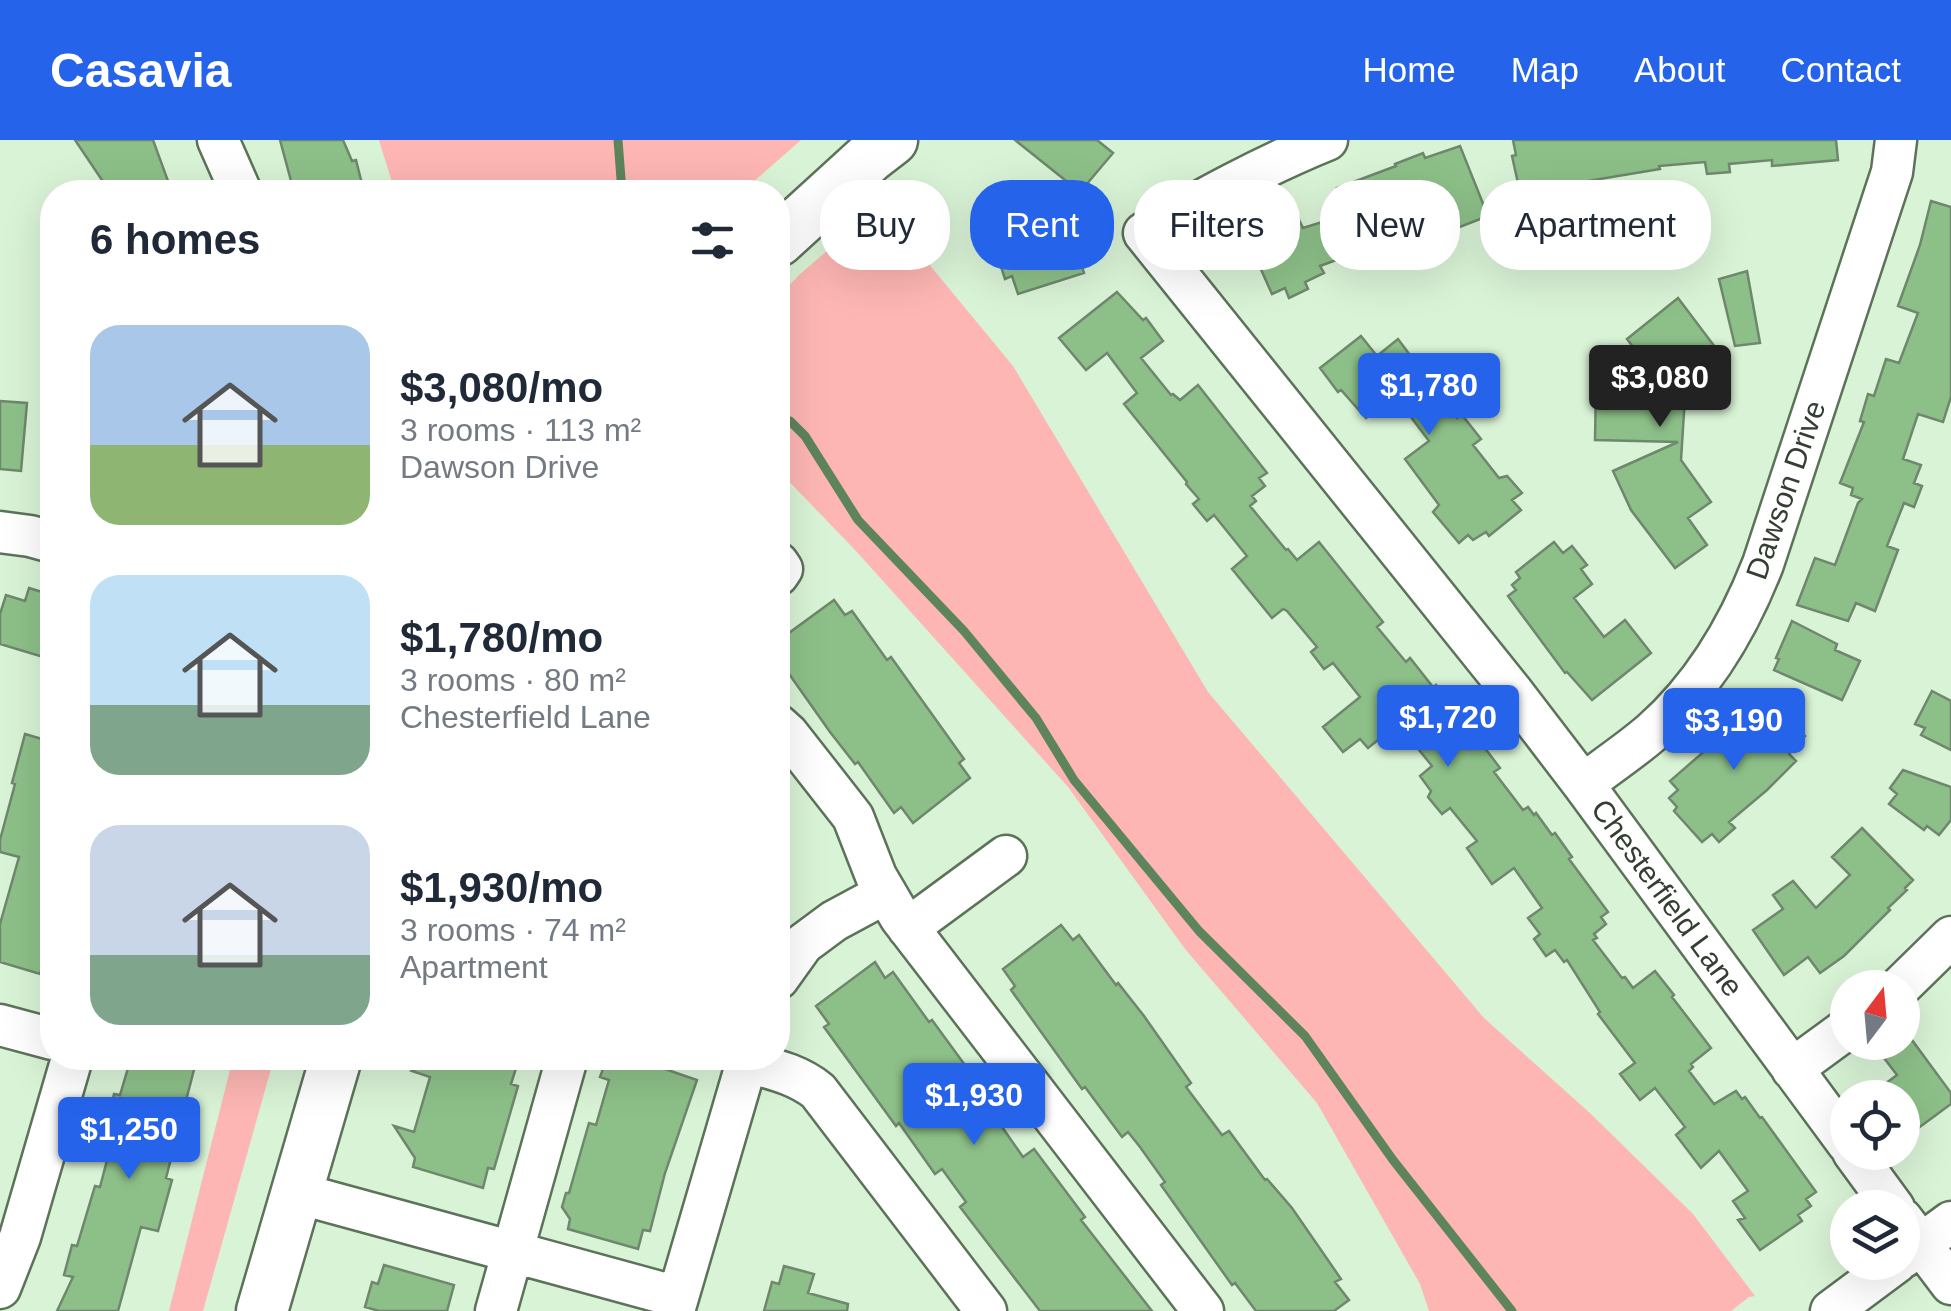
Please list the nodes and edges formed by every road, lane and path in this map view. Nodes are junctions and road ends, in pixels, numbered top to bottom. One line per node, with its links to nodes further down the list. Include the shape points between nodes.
1 (218, 140): 5 (street)
2 (892, 140): 6 (main road)
3 (1326, 140): 10 (street, Chesterfield Lane, via 1144,233)
4 (1896, 140): 10 (street, Dawson Drive, via 1892,172 1747,606 1690,694)
5 (236, 180)
6 (790, 230)
7 (0, 532): 8 (street)
8 (40, 539)
9 (790, 737): 12 (street, via 853,817)
10 (1583, 784): 20 (street, Chesterfield Lane)
11 (1006, 856): 13 (street)
12 (886, 892): 13 (street); 15 (street, via 802,944)
13 (908, 928): 37 (street)
14 (1951, 937): 16 (street)
15 (790, 962)
16 (1917, 970)
17 (0, 1025): 18 (street)
18 (40, 1036)
19 (1830, 1041): 20 (street)
20 (1792, 1069): 26 (street, Chesterfield Lane)
21 (69, 1070): 32 (street)
22 (333, 1070): 27 (main road)
23 (564, 1070): 29 (street)
24 (744, 1070): 33 (street)
25 (779, 1070): 36 (street, via 818,1091)
26 (1830, 1120)
27 (297, 1193): 29 (street); 34 (main road)
28 (1920, 1247): 31 (street)
29 (513, 1252): 33 (street); 35 (street)
30 (1869, 1280): 38 (street)
31 (1951, 1284)
32 (0, 1288)
33 (676, 1304)
34 (262, 1311)
35 (496, 1311)
36 (986, 1311)
37 (1202, 1311)
38 (1832, 1311)

